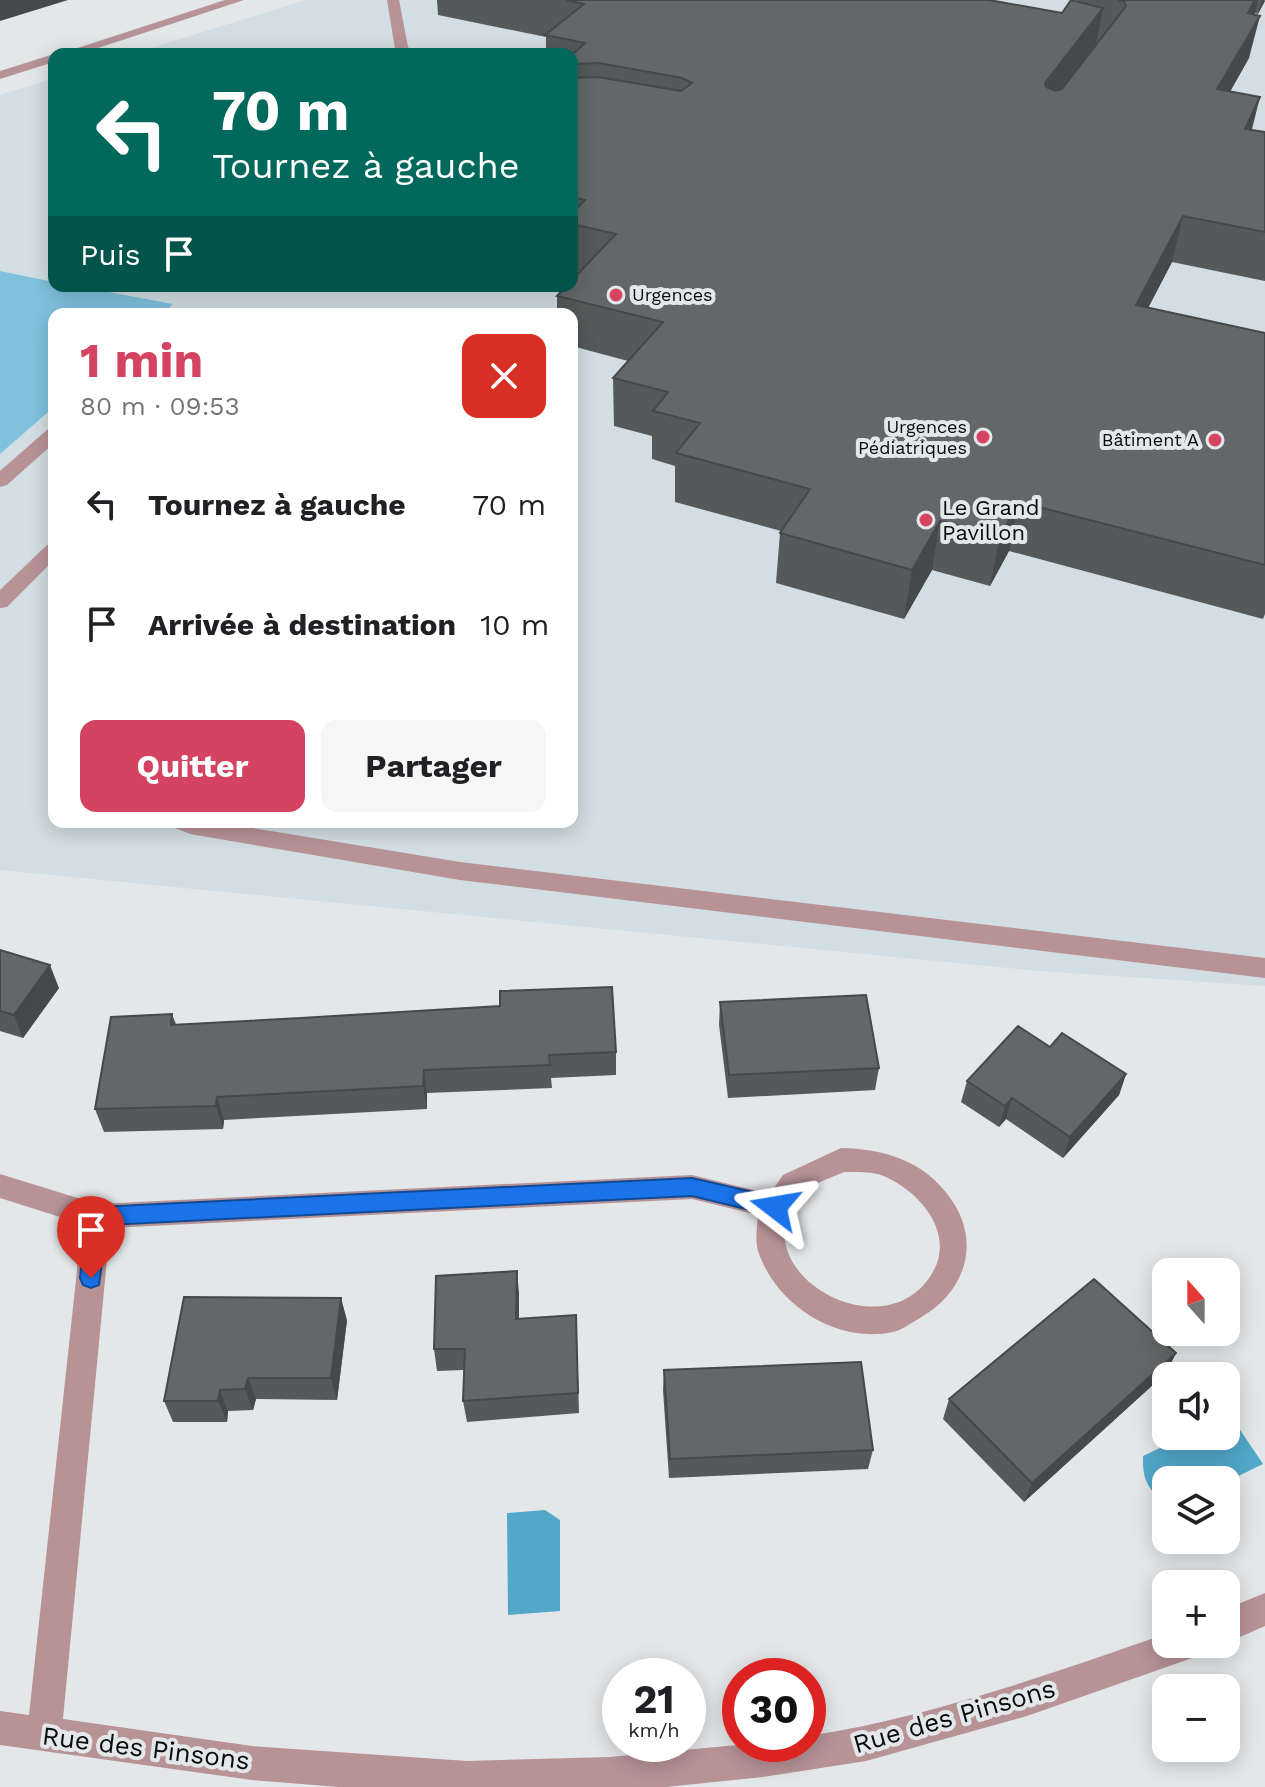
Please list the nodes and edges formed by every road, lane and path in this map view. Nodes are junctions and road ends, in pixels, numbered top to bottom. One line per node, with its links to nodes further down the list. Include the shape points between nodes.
1 (177, 0): 4 (street)
2 (238, 0): 4 (street)
3 (393, 0): 6 (street)
4 (200, 11): 5 (street)
5 (85, 48)
6 (402, 48)
7 (48, 60): 8 (street)
8 (0, 75)
9 (48, 438): 10 (street)
10 (0, 481)
11 (48, 555): 12 (street)
12 (0, 602)
13 (202, 828): 14 (street, via 460,871)
14 (1265, 968)
15 (0, 1186): 17 (street)
16 (775, 1207): 16 (street, via 769,1230 774,1259 789,1285 829,1313 862,1321 892,1319 920,1307 943,1285 954,1259 952,1229 939,1202 920,1182 893,1167 841,1160 812,1169 790,1184); 17 (street, via 692,1187)
17 (97, 1216): 22 (street)
18 (1265, 1609): 19 (street)
19 (1240, 1620)
20 (1152, 1656): 22 (street, Rue des Pinsons, via 1027,1699 866,1744 610,1775 451,1778 252,1763)
21 (0, 1728): 22 (street, Rue des Pinsons)
22 (44, 1736)

